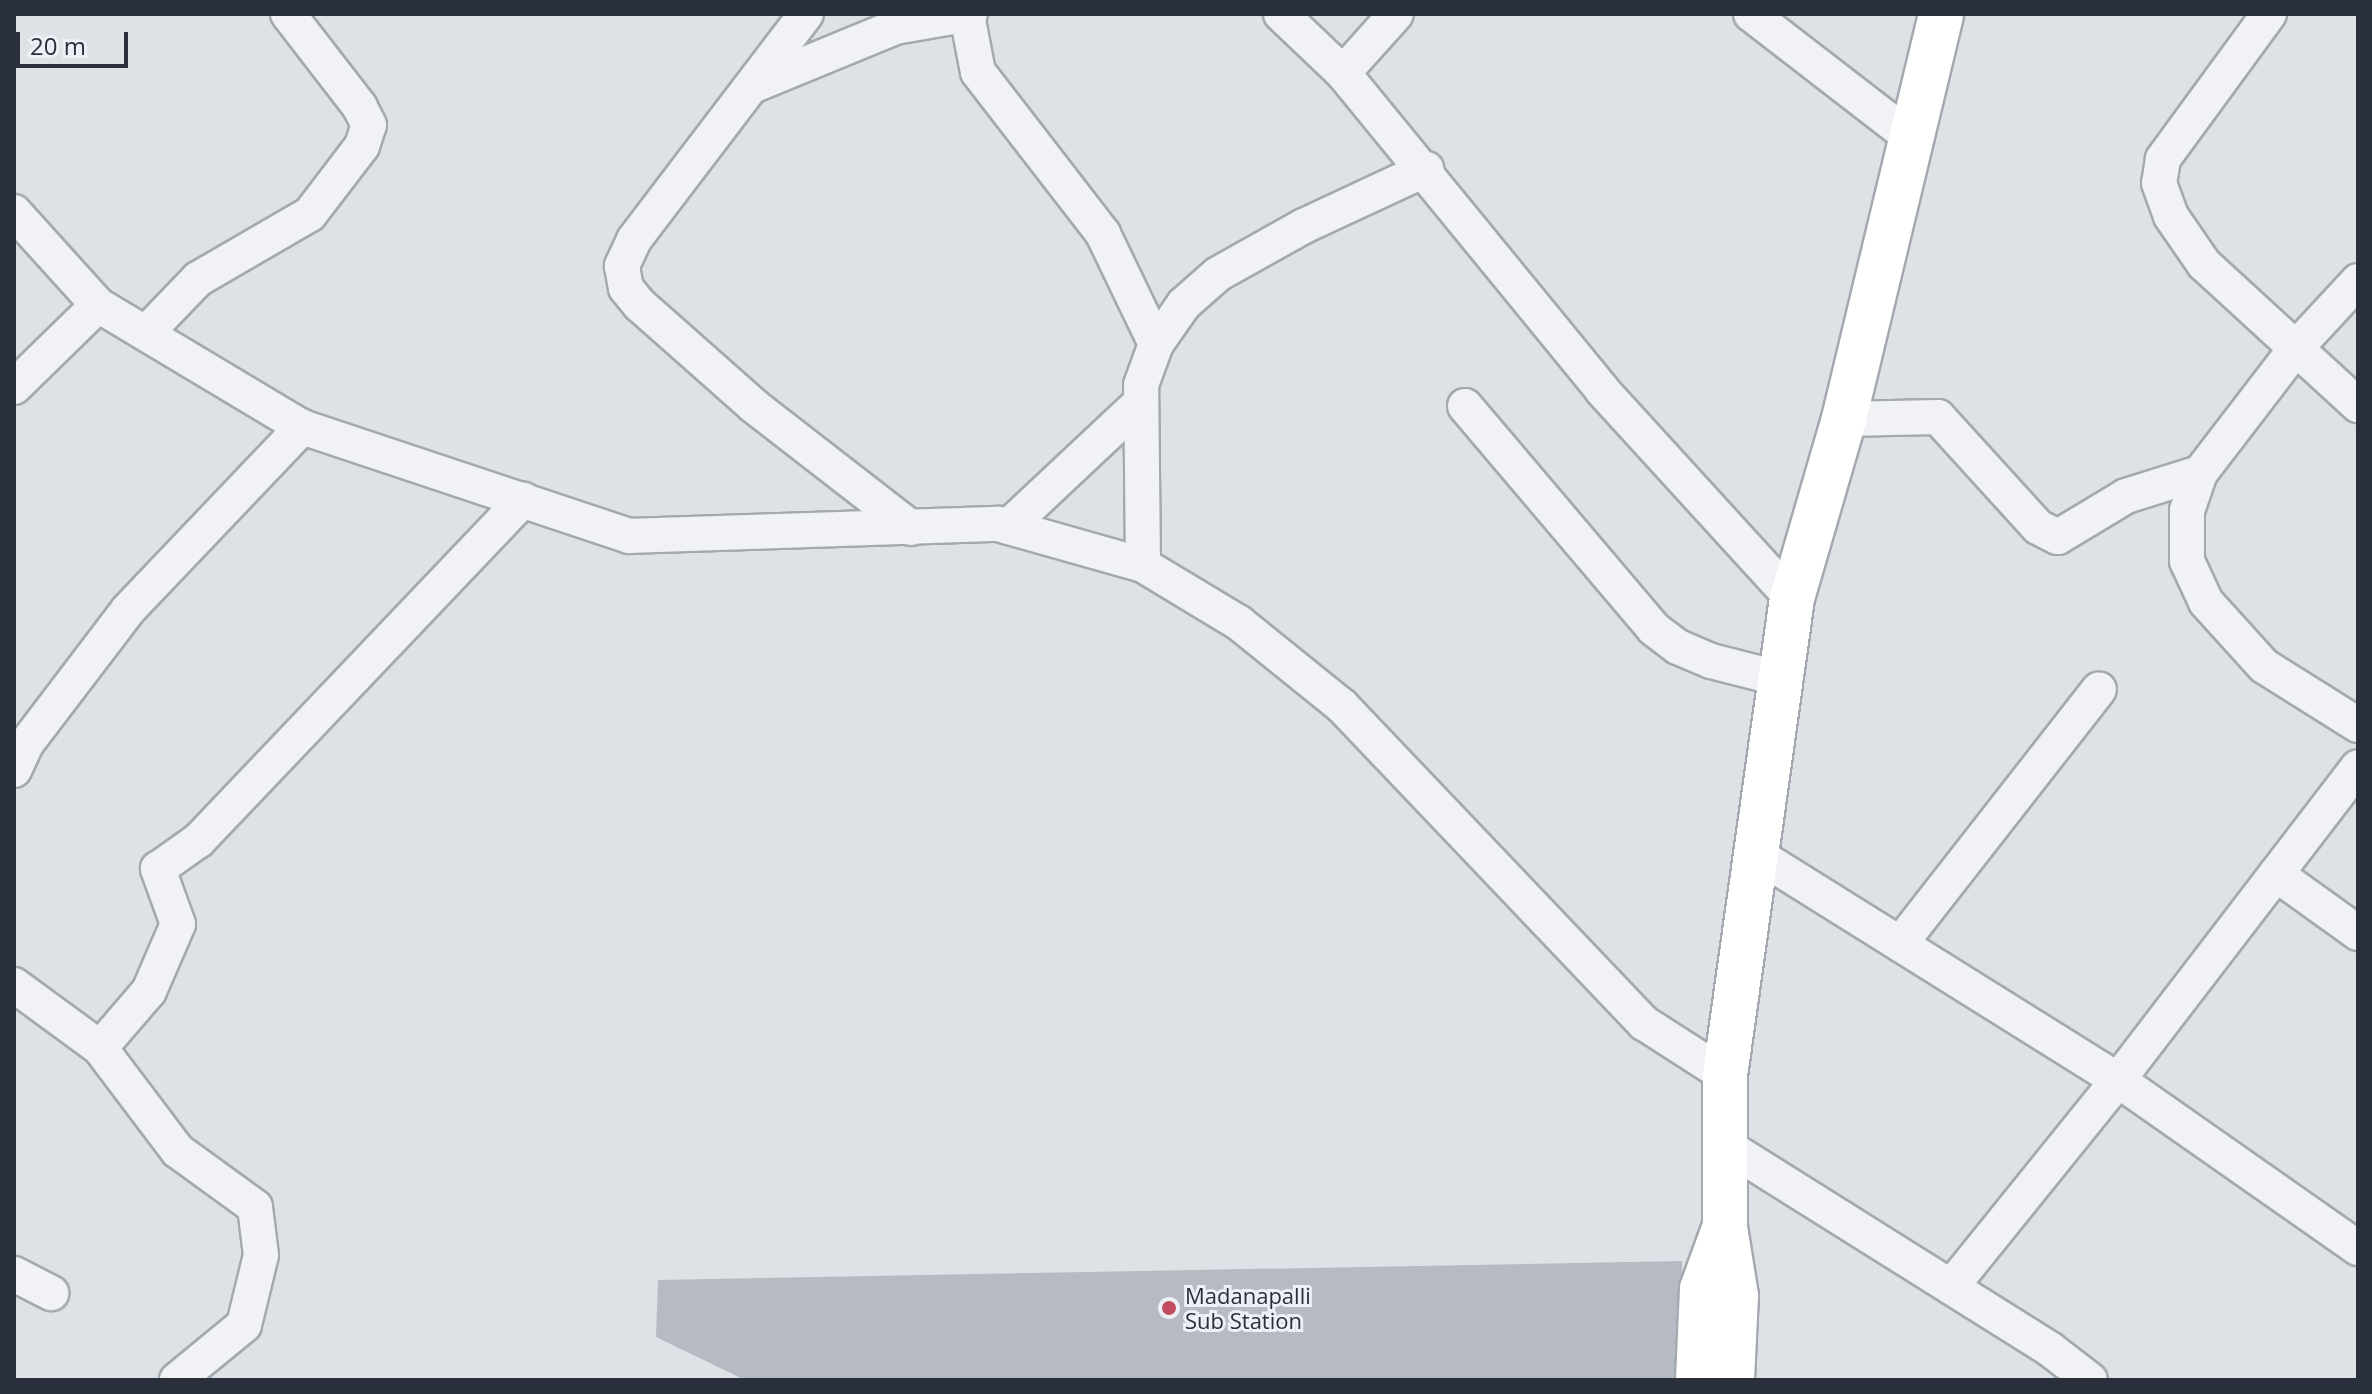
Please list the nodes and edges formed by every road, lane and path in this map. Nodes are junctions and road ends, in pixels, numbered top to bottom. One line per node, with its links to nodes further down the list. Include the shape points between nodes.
1 (288, 14): 16 (street, via 360,107 369,125 362,146 310,214 198,279)
2 (806, 14): 10 (street)
3 (968, 14): 10 (street, via 895,27); 17 (street, via 978,72 1103,234)
4 (1281, 14): 9 (street)
5 (1396, 14): 9 (street)
6 (1751, 14): 11 (street)
7 (1941, 14): 11 (street)
8 (2269, 14): 18 (street, via 2163,159 2159,183 2171,216 2204,264)
9 (1343, 73): 12 (street)
10 (748, 87): 28 (street, via 634,240 622,266 626,288 754,406)
11 (1910, 137): 23 (street)
12 (1426, 169): 17 (street, via 1304,226 1218,274 1184,304); 30 (street, via 1602,390)
13 (14, 212): 15 (street)
14 (2358, 281): 18 (street)
15 (98, 305): 16 (street); 19 (street)
16 (146, 333): 24 (street)
17 (1156, 344): 21 (street)
18 (2296, 348): 20 (street); 25 (street)
19 (14, 387)
20 (2358, 405)
21 (1137, 406): 27 (street); 29 (street)
22 (1465, 406): 31 (street, via 1654,629 1711,661)
23 (1844, 419): 25 (street, via 1938,417 2038,527 2058,537 2126,496); 30 (street)
24 (302, 427): 26 (street); 35 (street, via 128,610 26,744)
25 (2200, 473): 33 (street, via 2187,510 2187,561 2206,602 2264,666)
26 (523, 500): 28 (street, via 629,536); 41 (street, via 199,840 158,869 178,924 149,991)
27 (1008, 527): 28 (street); 29 (street)
28 (911, 528)
29 (1143, 565): 42 (street, via 1239,623 1342,706 1644,1023)
30 (1792, 598): 31 (street)
31 (1782, 679): 36 (street)
32 (2099, 689): 39 (street)
33 (2358, 725)
34 (2358, 767): 37 (street)
35 (14, 770)
36 (1756, 854): 39 (street); 42 (street)
37 (2276, 874): 38 (street); 43 (street)
38 (2358, 933)
39 (1900, 944): 43 (street)
40 (14, 985): 41 (street)
41 (100, 1048): 50 (street, via 178,1151 255,1207 261,1255 244,1325)
42 (1725, 1075): 44 (street)
43 (2118, 1080): 46 (street); 48 (street)
44 (1723, 1144): 45 (street); 48 (street)
45 (1725, 1227): 51 (street, via 1702,1289); 52 (street, via 1736,1296)
46 (2358, 1248)
47 (14, 1274): 49 (street)
48 (1951, 1287): 53 (street)
49 (51, 1293)
50 (177, 1380)
51 (1698, 1380)
52 (1732, 1380)
53 (2090, 1380)

